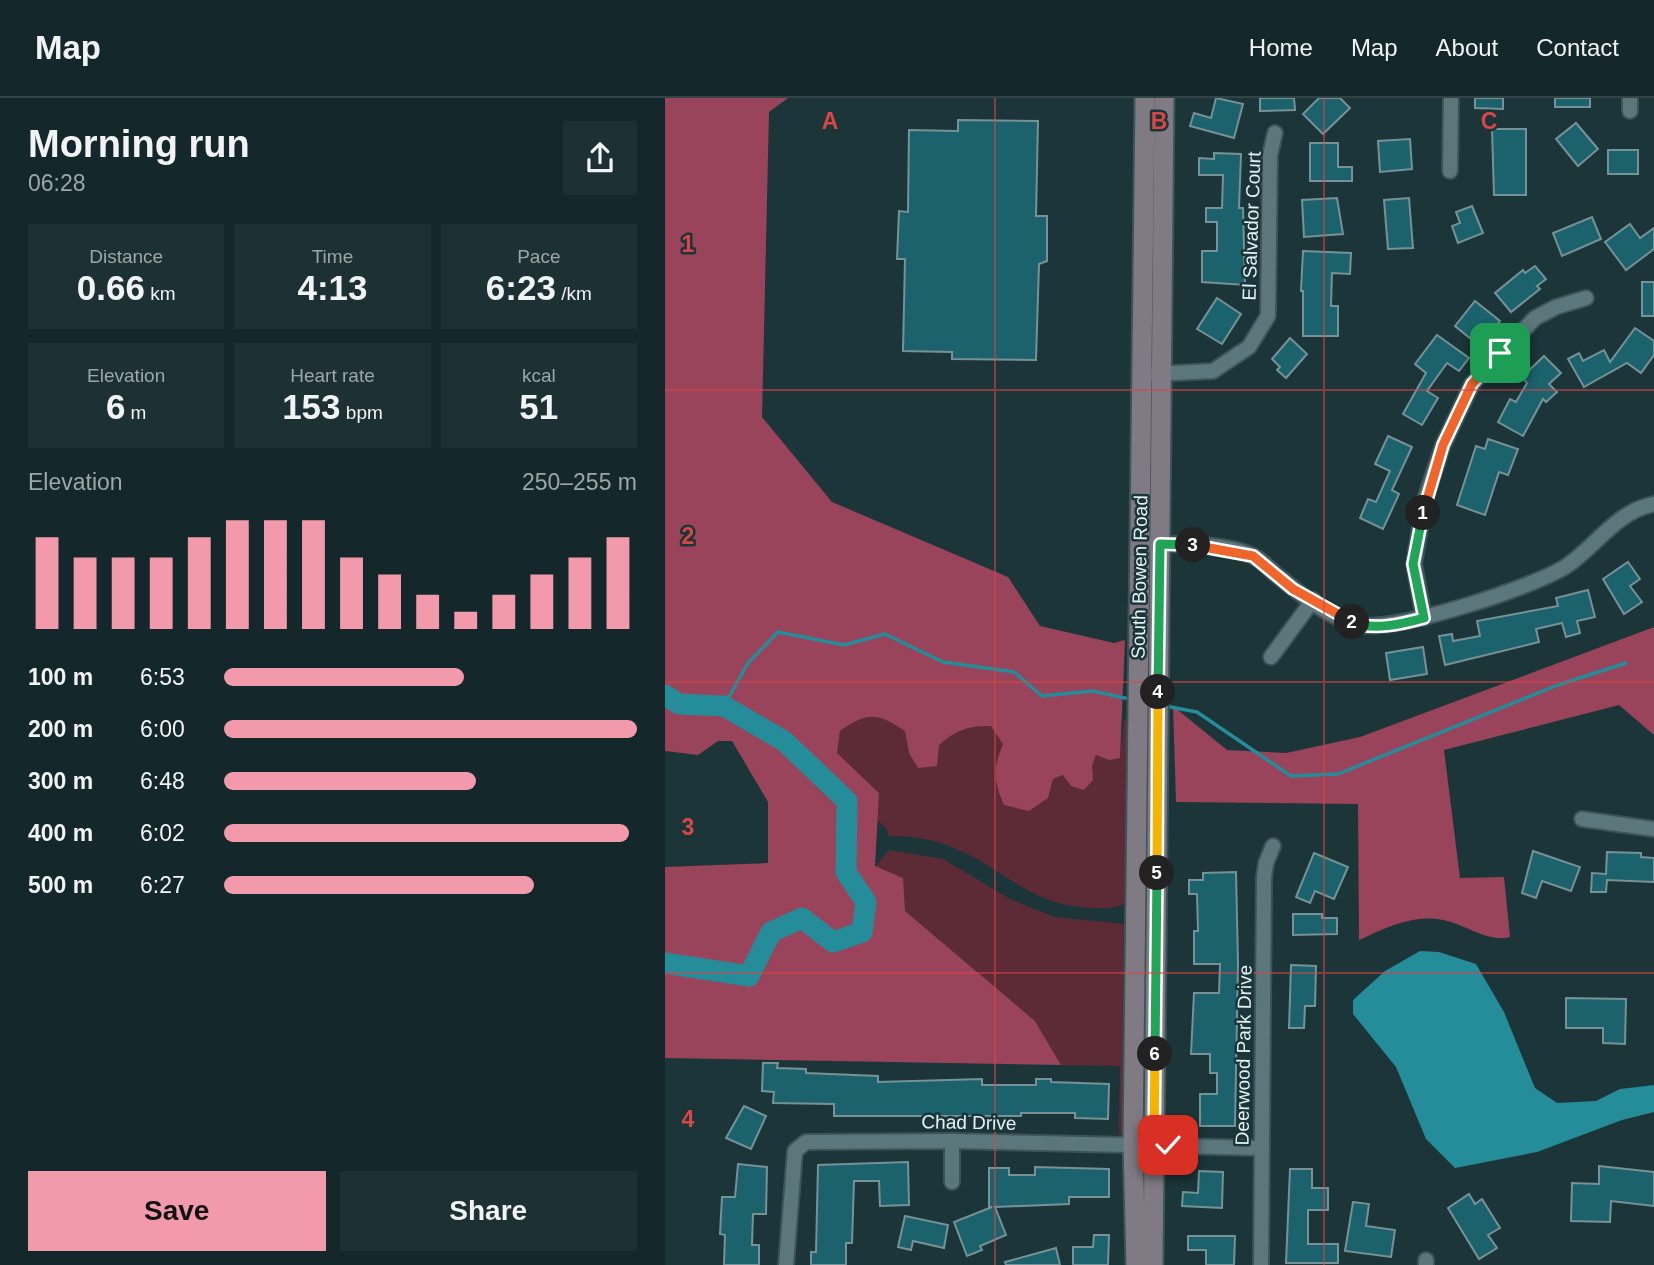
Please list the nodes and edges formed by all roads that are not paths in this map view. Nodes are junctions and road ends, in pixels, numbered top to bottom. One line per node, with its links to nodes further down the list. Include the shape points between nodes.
1 (1164, 98): 7 (main road, South Bowen Road)
2 (1451, 98): 5 (street)
3 (1144, 101): 7 (main road, South Bowen Road)
4 (1275, 133): 7 (street, El Salvador Court, via 1270,155 1268,316 1249,347 1213,371)
5 (1450, 171)
6 (1586, 298): 12 (street, via 1535,318 1472,384 1443,445 1425,499 1413,564)
7 (1152, 374): 9 (main road, South Bowen Road); 10 (main road, South Bowen Road)
8 (1654, 504): 12 (street, via 1604,530 1569,564 1548,576)
9 (1140, 544): 10 (street); 14 (main road, South Bowen Road, via 1139,651)
10 (1160, 544): 11 (street, via 1206,545 1253,556); 14 (main road, South Bowen Road, via 1159,661)
11 (1313, 600): 12 (street, via 1359,625); 13 (street)
12 (1424, 618)
13 (1271, 657)
14 (1147, 744): 19 (main road, South Bowen Road); 20 (main road, South Bowen Road)
15 (1582, 819): 16 (street)
16 (1654, 829)
17 (1273, 846): 21 (street, Deerwood Park Drive, via 1264,877)
18 (952, 1140): 19 (street, Chad Drive); 22 (street); 23 (street, Chad Drive, via 815,1140 800,1145 795,1151)
19 (1133, 1143): 20 (street, Chad Drive); 24 (main road, South Bowen Road)
20 (1154, 1145): 21 (street, Chad Drive); 25 (main road, South Bowen Road)
21 (1261, 1147): 26 (street, Deerwood Park Drive)
22 (951, 1182)
23 (786, 1265)
24 (1136, 1265)
25 (1153, 1265)
26 (1261, 1265)

